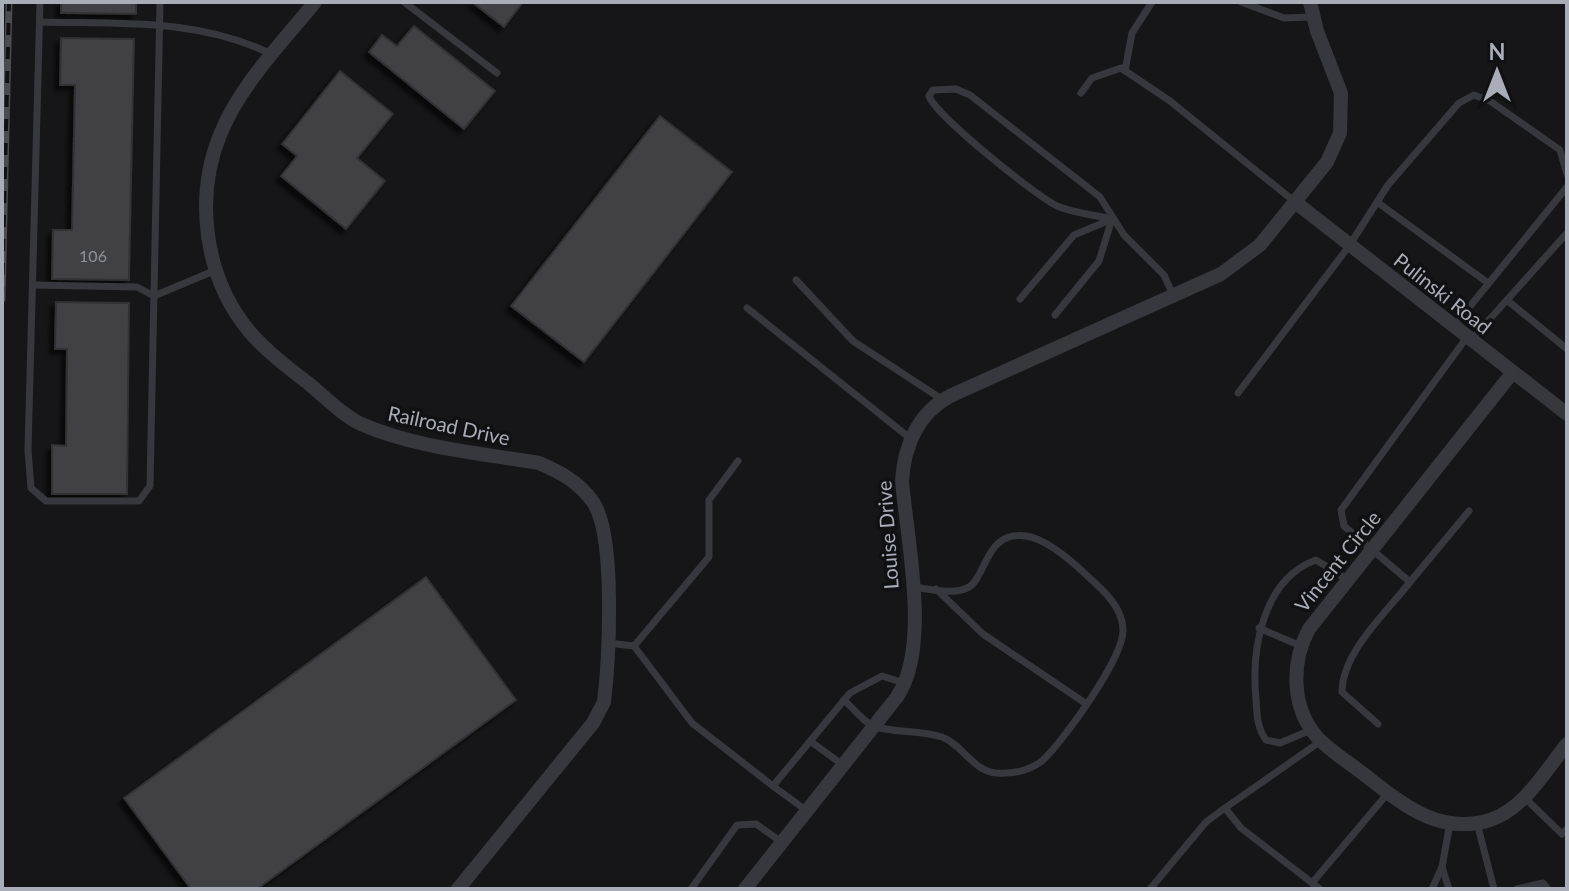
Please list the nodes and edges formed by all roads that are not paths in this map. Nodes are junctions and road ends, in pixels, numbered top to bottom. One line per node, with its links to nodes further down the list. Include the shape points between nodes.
1 (40, 2): 8 (lane)
2 (160, 2): 9 (lane)
3 (315, 2): 10 (street, Railroad Drive)
4 (404, 2): 12 (lane)
5 (1152, 2): 11 (lane, via 1132,33)
6 (1241, 2): 7 (lane, via 1284,18)
7 (1311, 9): 16 (street, Louise Drive, via 1343,109 1337,144)
8 (40, 22): 9 (lane); 24 (lane)
9 (160, 23): 10 (lane, via 246,42); 26 (lane)
10 (273, 55): 21 (street, Railroad Drive, via 234,107 214,151 205,207)
11 (1125, 71): 13 (lane, via 1092,78); 16 (lane)
12 (497, 73)
13 (1081, 93)
14 (1567, 174): 17 (lane, via 1560,150 1474,95 1459,103 1429,136)
15 (1567, 187): 23 (lane)
16 (1295, 202): 20 (street, Pulinski Road); 25 (street, Louise Drive, via 1245,259)
17 (1377, 202): 20 (lane); 23 (lane)
18 (1112, 219): 18 (lane, via 1100,197 970,95 956,89 933,90 929,96 940,115 1056,206); 25 (lane, via 1164,275); 27 (lane, via 1074,235); 30 (lane, via 1099,261)
19 (1567, 233): 28 (lane)
20 (1349, 246): 31 (street, Pulinski Road); 35 (lane)
21 (216, 270): 26 (lane); 47 (street, Railroad Drive, via 232,306 266,350 357,422 403,439 539,463 574,482 593,503 606,538)
22 (796, 280): 36 (lane, via 853,341)
23 (1488, 283): 31 (lane)
24 (33, 285): 26 (lane, via 137,287); 26 (lane, via 28,450 31,488 46,501 139,501 150,486)
25 (1173, 295): 36 (street, Louise Drive)
26 (154, 296)
27 (1020, 299)
28 (1508, 301): 32 (lane); 33 (lane)
29 (747, 308): 38 (lane)
30 (1055, 315)
31 (1454, 326): 32 (street, Pulinski Road)
32 (1469, 338): 34 (street, Pulinski Road); 41 (lane, via 1341,510 1344,526)
33 (1567, 349)
34 (1513, 372): 37 (street, Pulinski Road); 41 (street, Vincent Circle)
35 (1238, 393)
36 (943, 400): 38 (street, Louise Drive)
37 (1567, 414)
38 (911, 439): 44 (street, Louise Drive, via 902,481)
39 (738, 461): 48 (lane, via 709,500 709,557)
40 (1469, 511): 43 (lane)
41 (1373, 549): 42 (street, Vincent Circle); 43 (lane)
42 (1348, 580): 46 (lane, via 1316,560 1301,565 1269,604); 49 (street, Vincent Circle)
43 (1410, 582): 53 (lane, via 1357,651 1342,680 1342,692)
44 (911, 587): 45 (lane); 50 (street, Louise Drive, via 915,643)
45 (936, 589): 52 (lane, via 983,634); 52 (lane, via 956,591 973,585 996,545 1013,536 1046,544 1076,565 1116,605 1124,630 1107,676)
46 (1259, 628): 49 (lane); 55 (lane, via 1254,678 1259,731 1266,740 1280,743)
47 (607, 643): 48 (lane); 70 (street, Railroad Drive, via 604,702 593,723)
48 (634, 646): 59 (lane, via 692,723)
49 (1302, 646): 55 (street, Vincent Circle, via 1296,679 1301,708)
50 (906, 683): 51 (lane, via 882,676); 54 (street, Louise Drive)
51 (844, 700): 54 (lane); 56 (lane)
52 (1085, 703): 54 (lane, via 1054,748 1024,771 995,773 944,738)
53 (1378, 724)
54 (873, 727): 58 (street, Louise Drive)
55 (1316, 735): 60 (street); 62 (lane)
56 (810, 741): 58 (lane); 59 (lane)
57 (1565, 750): 61 (street)
58 (843, 765): 63 (street, Louise Drive)
59 (773, 786): 63 (lane)
60 (1388, 793): 64 (street, via 1428,819); 69 (lane)
61 (1524, 797): 65 (street, via 1504,814); 66 (lane)
62 (1225, 808): 69 (lane, via 1241,828); 73 (lane, via 1206,822)
63 (807, 811): 67 (street, Louise Drive)
64 (1450, 823): 65 (street); 68 (lane)
65 (1477, 823): 77 (lane)
66 (1565, 835)
67 (783, 843): 71 (lane, via 756,824 737,825); 72 (street, Louise Drive)
68 (1442, 867): 75 (lane); 76 (lane)
69 (1312, 883): 74 (lane)
70 (458, 889)
71 (691, 889)
72 (745, 889)
73 (1150, 889)
74 (1320, 889)
75 (1432, 889)
76 (1449, 889)
77 (1494, 889)
78 (1517, 889): 79 (lane, via 1543,883)
79 (1548, 889)

